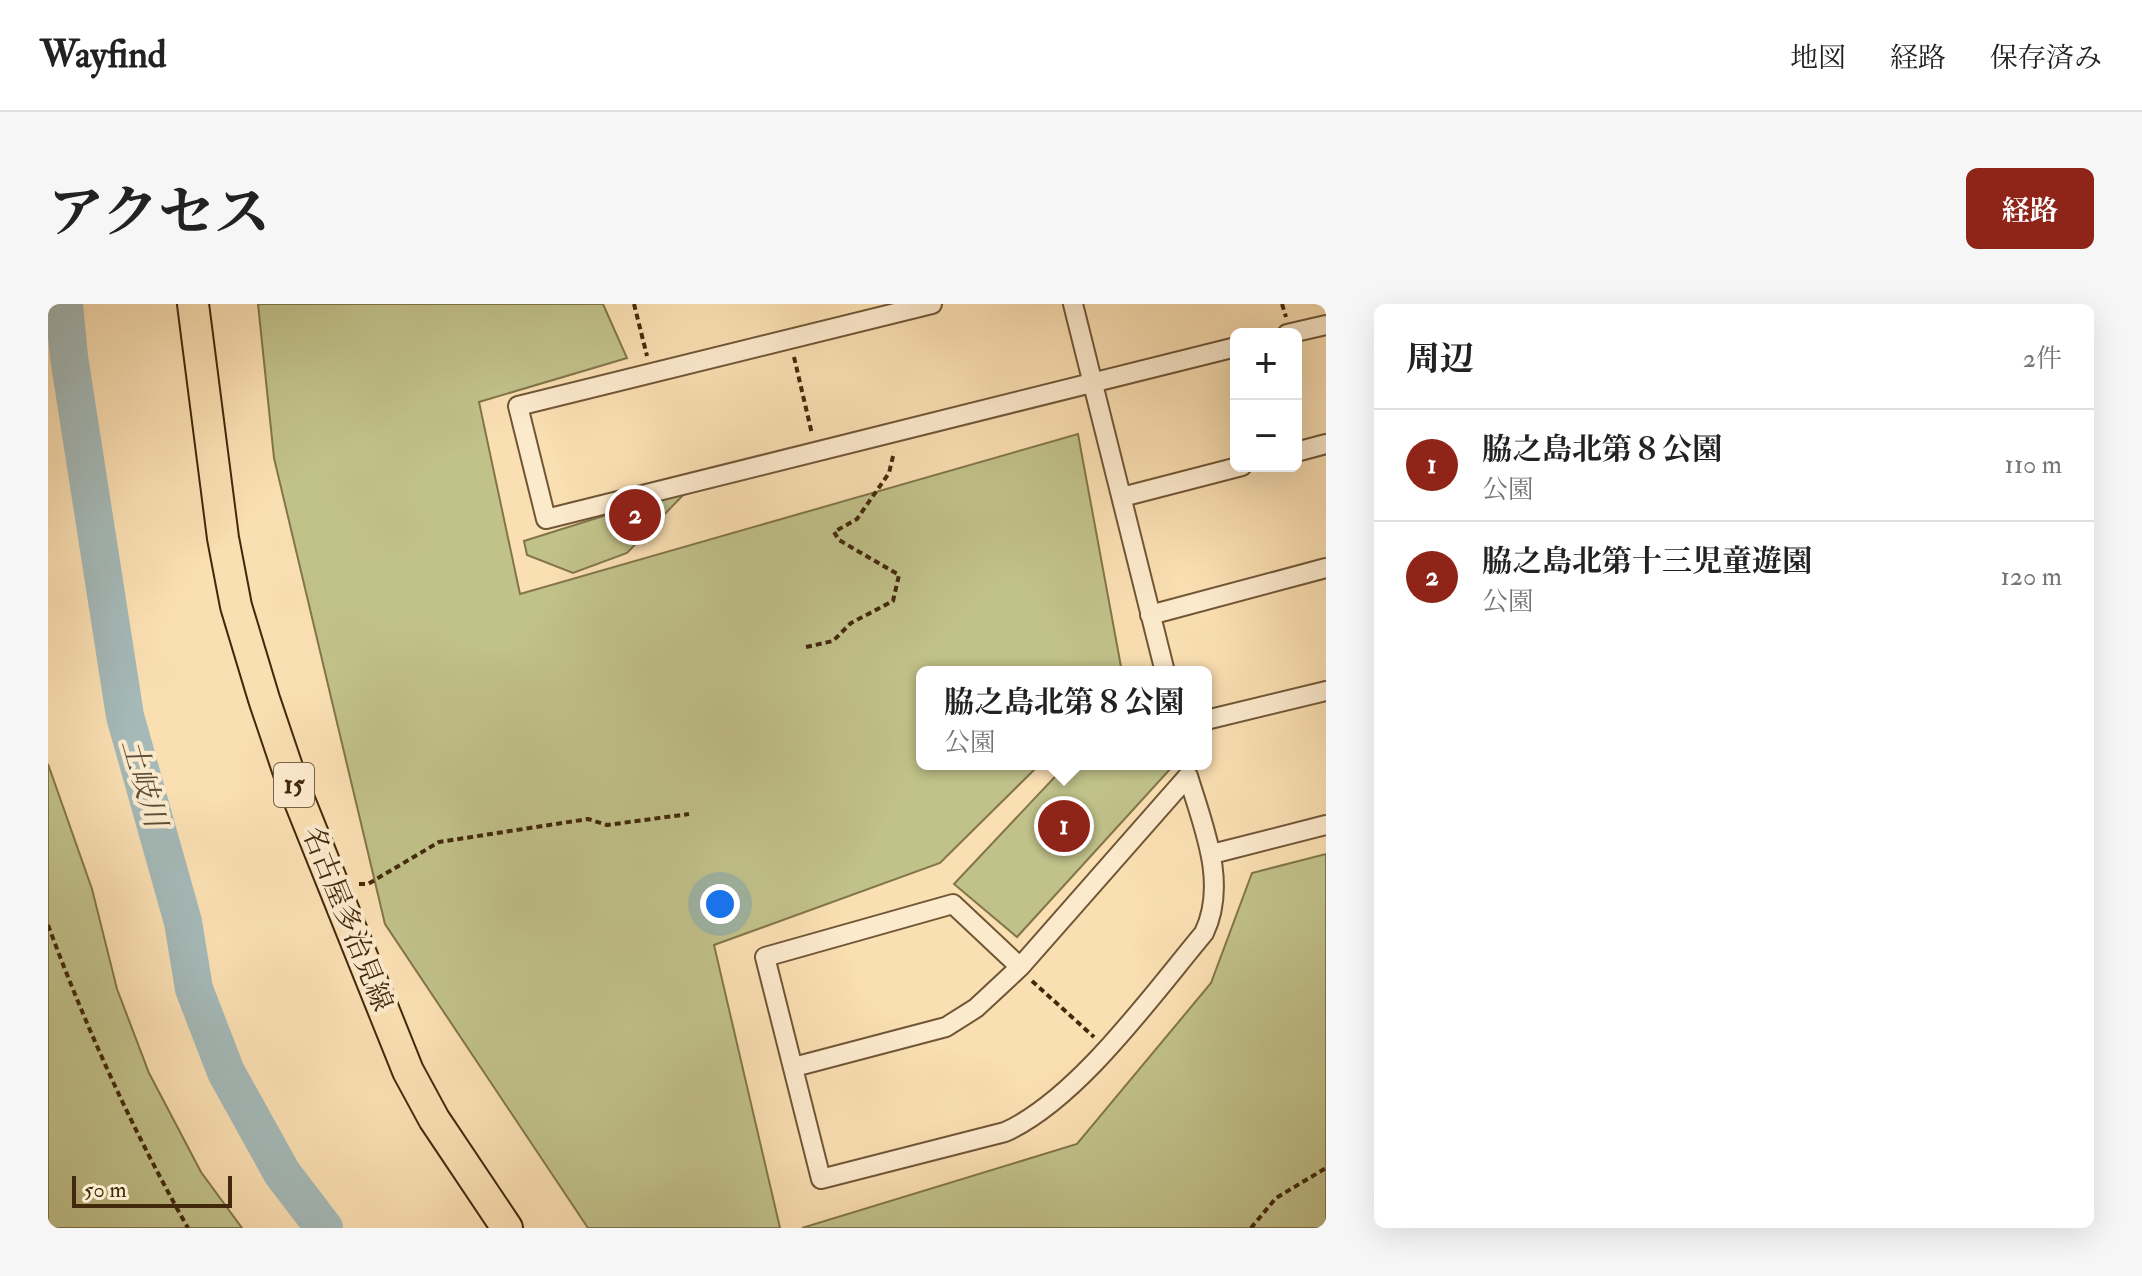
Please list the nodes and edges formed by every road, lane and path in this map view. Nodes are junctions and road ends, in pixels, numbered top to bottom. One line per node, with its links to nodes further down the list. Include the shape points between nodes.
1 (193, 304): 27 (main road, 名古屋多治見線 / 15, via 236,606 292,782)
2 (634, 304): 9 (path)
3 (932, 304): 7 (street)
4 (1073, 304): 10 (street)
5 (1326, 325): 6 (street)
6 (1302, 331)
7 (790, 339): 9 (street); 14 (path)
8 (1230, 348): 10 (street)
9 (651, 374): 14 (street, via 518,406 546,519)
10 (1091, 383): 11 (street); 16 (street)
11 (892, 434): 14 (street); 19 (path, via 895,449 889,473 857,519 834,532 899,575 893,601 851,623 833,641)
12 (1326, 444): 13 (street)
13 (1302, 450)
14 (816, 452)
15 (1230, 469): 16 (street)
16 (1122, 497): 18 (street)
17 (1326, 568): 18 (street)
18 (1150, 615): 20 (street)
19 (806, 647)
20 (1163, 666)
21 (1326, 691): 22 (street)
22 (1212, 719)
23 (1187, 770): 26 (street); 29 (street)
24 (689, 814): 27 (path, via 607,825 588,819 479,834 439,842 368,884)
25 (1326, 825): 26 (street)
26 (1212, 854): 30 (street, via 1213,914 1204,933)
27 (333, 883): 34 (main road, 名古屋多治見線 / 15, via 408,1071)
28 (48, 925): 33 (path, via 120,1098)
29 (1020, 967): 30 (path); 31 (street, via 976,1008 946,1027); 31 (street, via 953,904 765,957)
30 (1106, 1048): 31 (street, via 1029,1121 1005,1132 821,1179)
31 (794, 1067)
32 (1326, 1168): 35 (path, via 1276,1198)
33 (188, 1228)
34 (507, 1228)
35 (1251, 1228)

